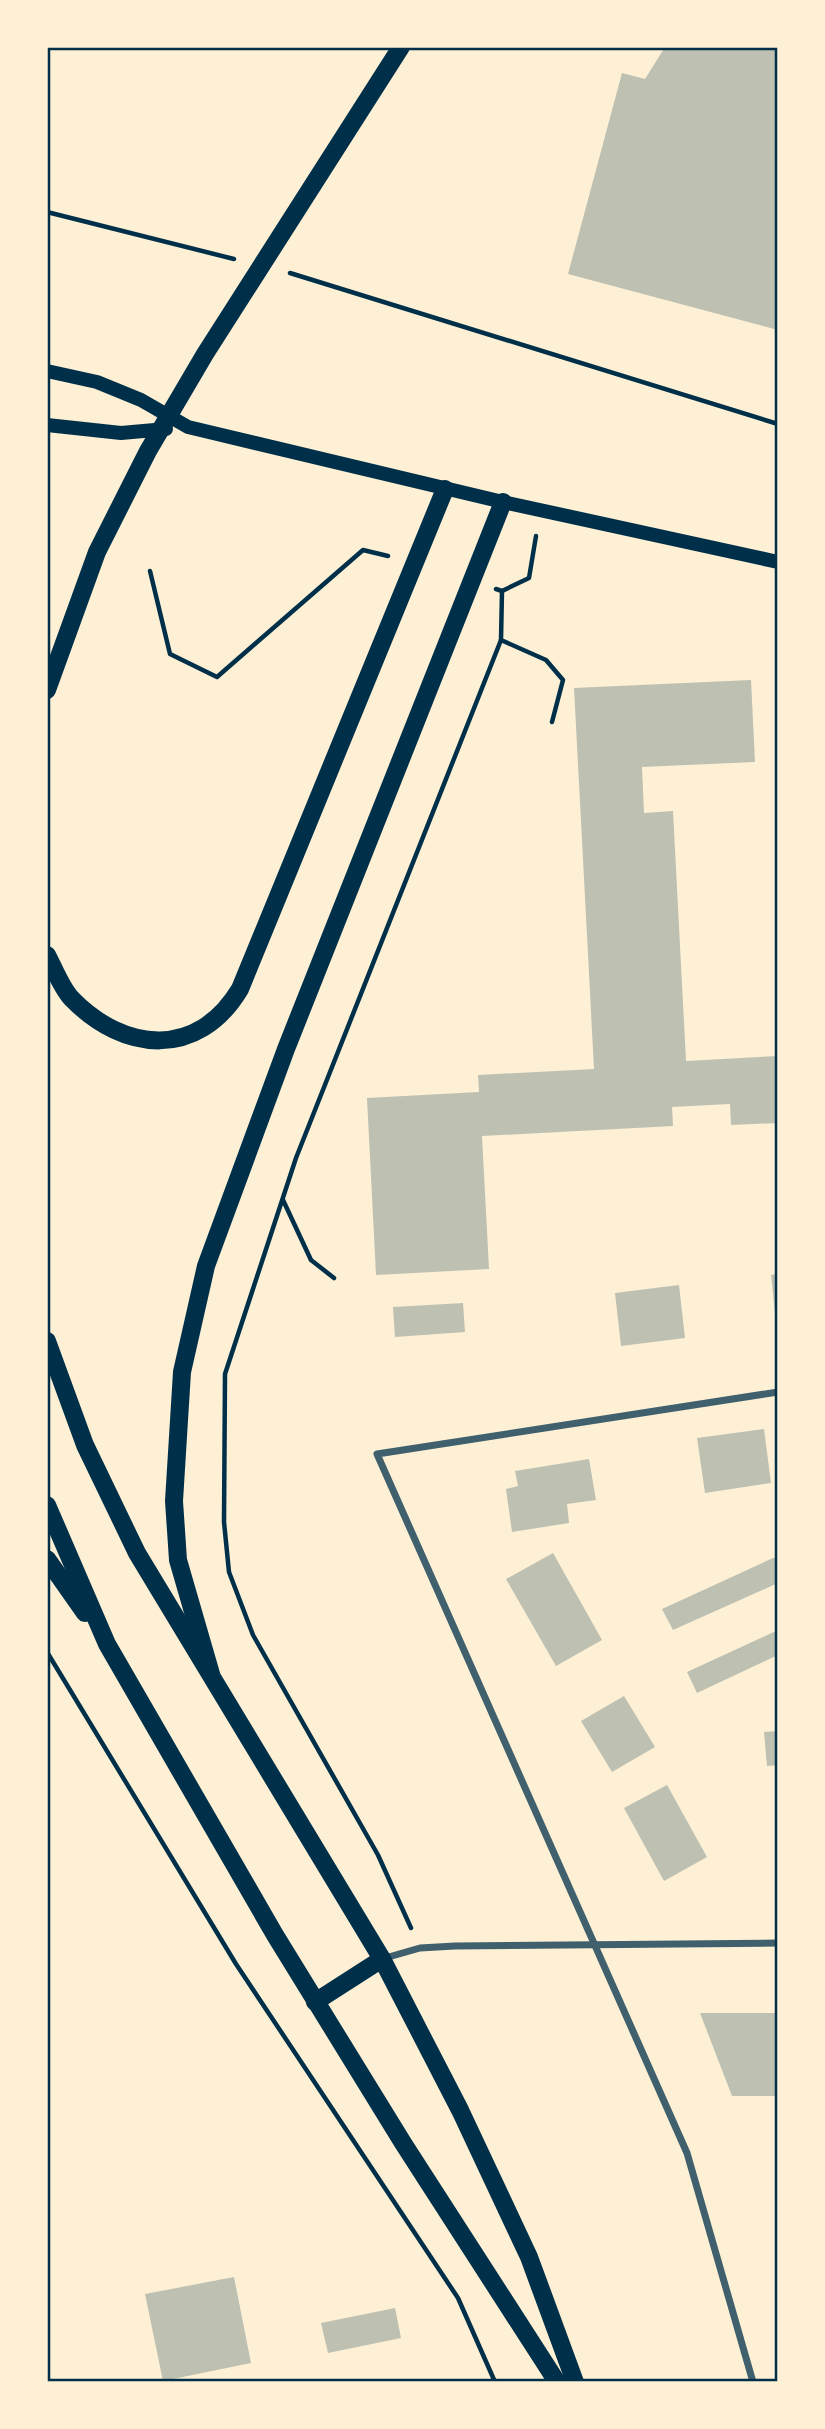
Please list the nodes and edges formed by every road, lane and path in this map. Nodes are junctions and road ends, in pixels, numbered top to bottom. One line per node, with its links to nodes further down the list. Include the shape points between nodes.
1 (401, 47): 16 (main road, via 148,451 97,552)
2 (47, 212): 3 (path)
3 (236, 259)
4 (288, 273): 6 (path)
5 (47, 370): 8 (main road, via 119,391)
6 (778, 424)
7 (47, 425): 8 (main road, via 121,433)
8 (188, 427): 9 (main road)
9 (445, 489): 10 (main road); 18 (main road, via 228,1010 184,1037 158,1043 131,1037 103,1023 70,997)
10 (503, 502): 11 (main road); 27 (main road, via 286,1049 206,1266 182,1371 174,1501 178,1560)
11 (778, 562)
12 (150, 571): 15 (path, via 170,654)
13 (502, 591): 14 (path)
14 (501, 640): 17 (path, via 546,660 563,680); 19 (path)
15 (217, 677)
16 (47, 690)
17 (552, 722)
18 (47, 955)
19 (283, 1199): 20 (path, via 311,1260); 30 (path, via 225,1374 224,1522 229,1572 253,1635 378,1855)
20 (334, 1278)
21 (47, 1340): 27 (main road, via 85,1445 137,1553)
22 (778, 1392): 29 (street, via 377,1454)
23 (47, 1505): 25 (main road)
24 (47, 1559): 25 (main road)
25 (107, 1644): 32 (main road)
26 (47, 1652): 33 (path, via 236,1964 458,2298)
27 (211, 1674): 31 (main road)
28 (778, 1943): 29 (street)
29 (596, 1947): 30 (street); 36 (street, via 687,2153)
30 (420, 1948): 31 (street)
31 (382, 1959): 32 (main road); 35 (main road, via 529,2257)
32 (315, 2002): 34 (main road)
33 (495, 2382)
34 (556, 2382)
35 (575, 2382)
36 (753, 2382)

